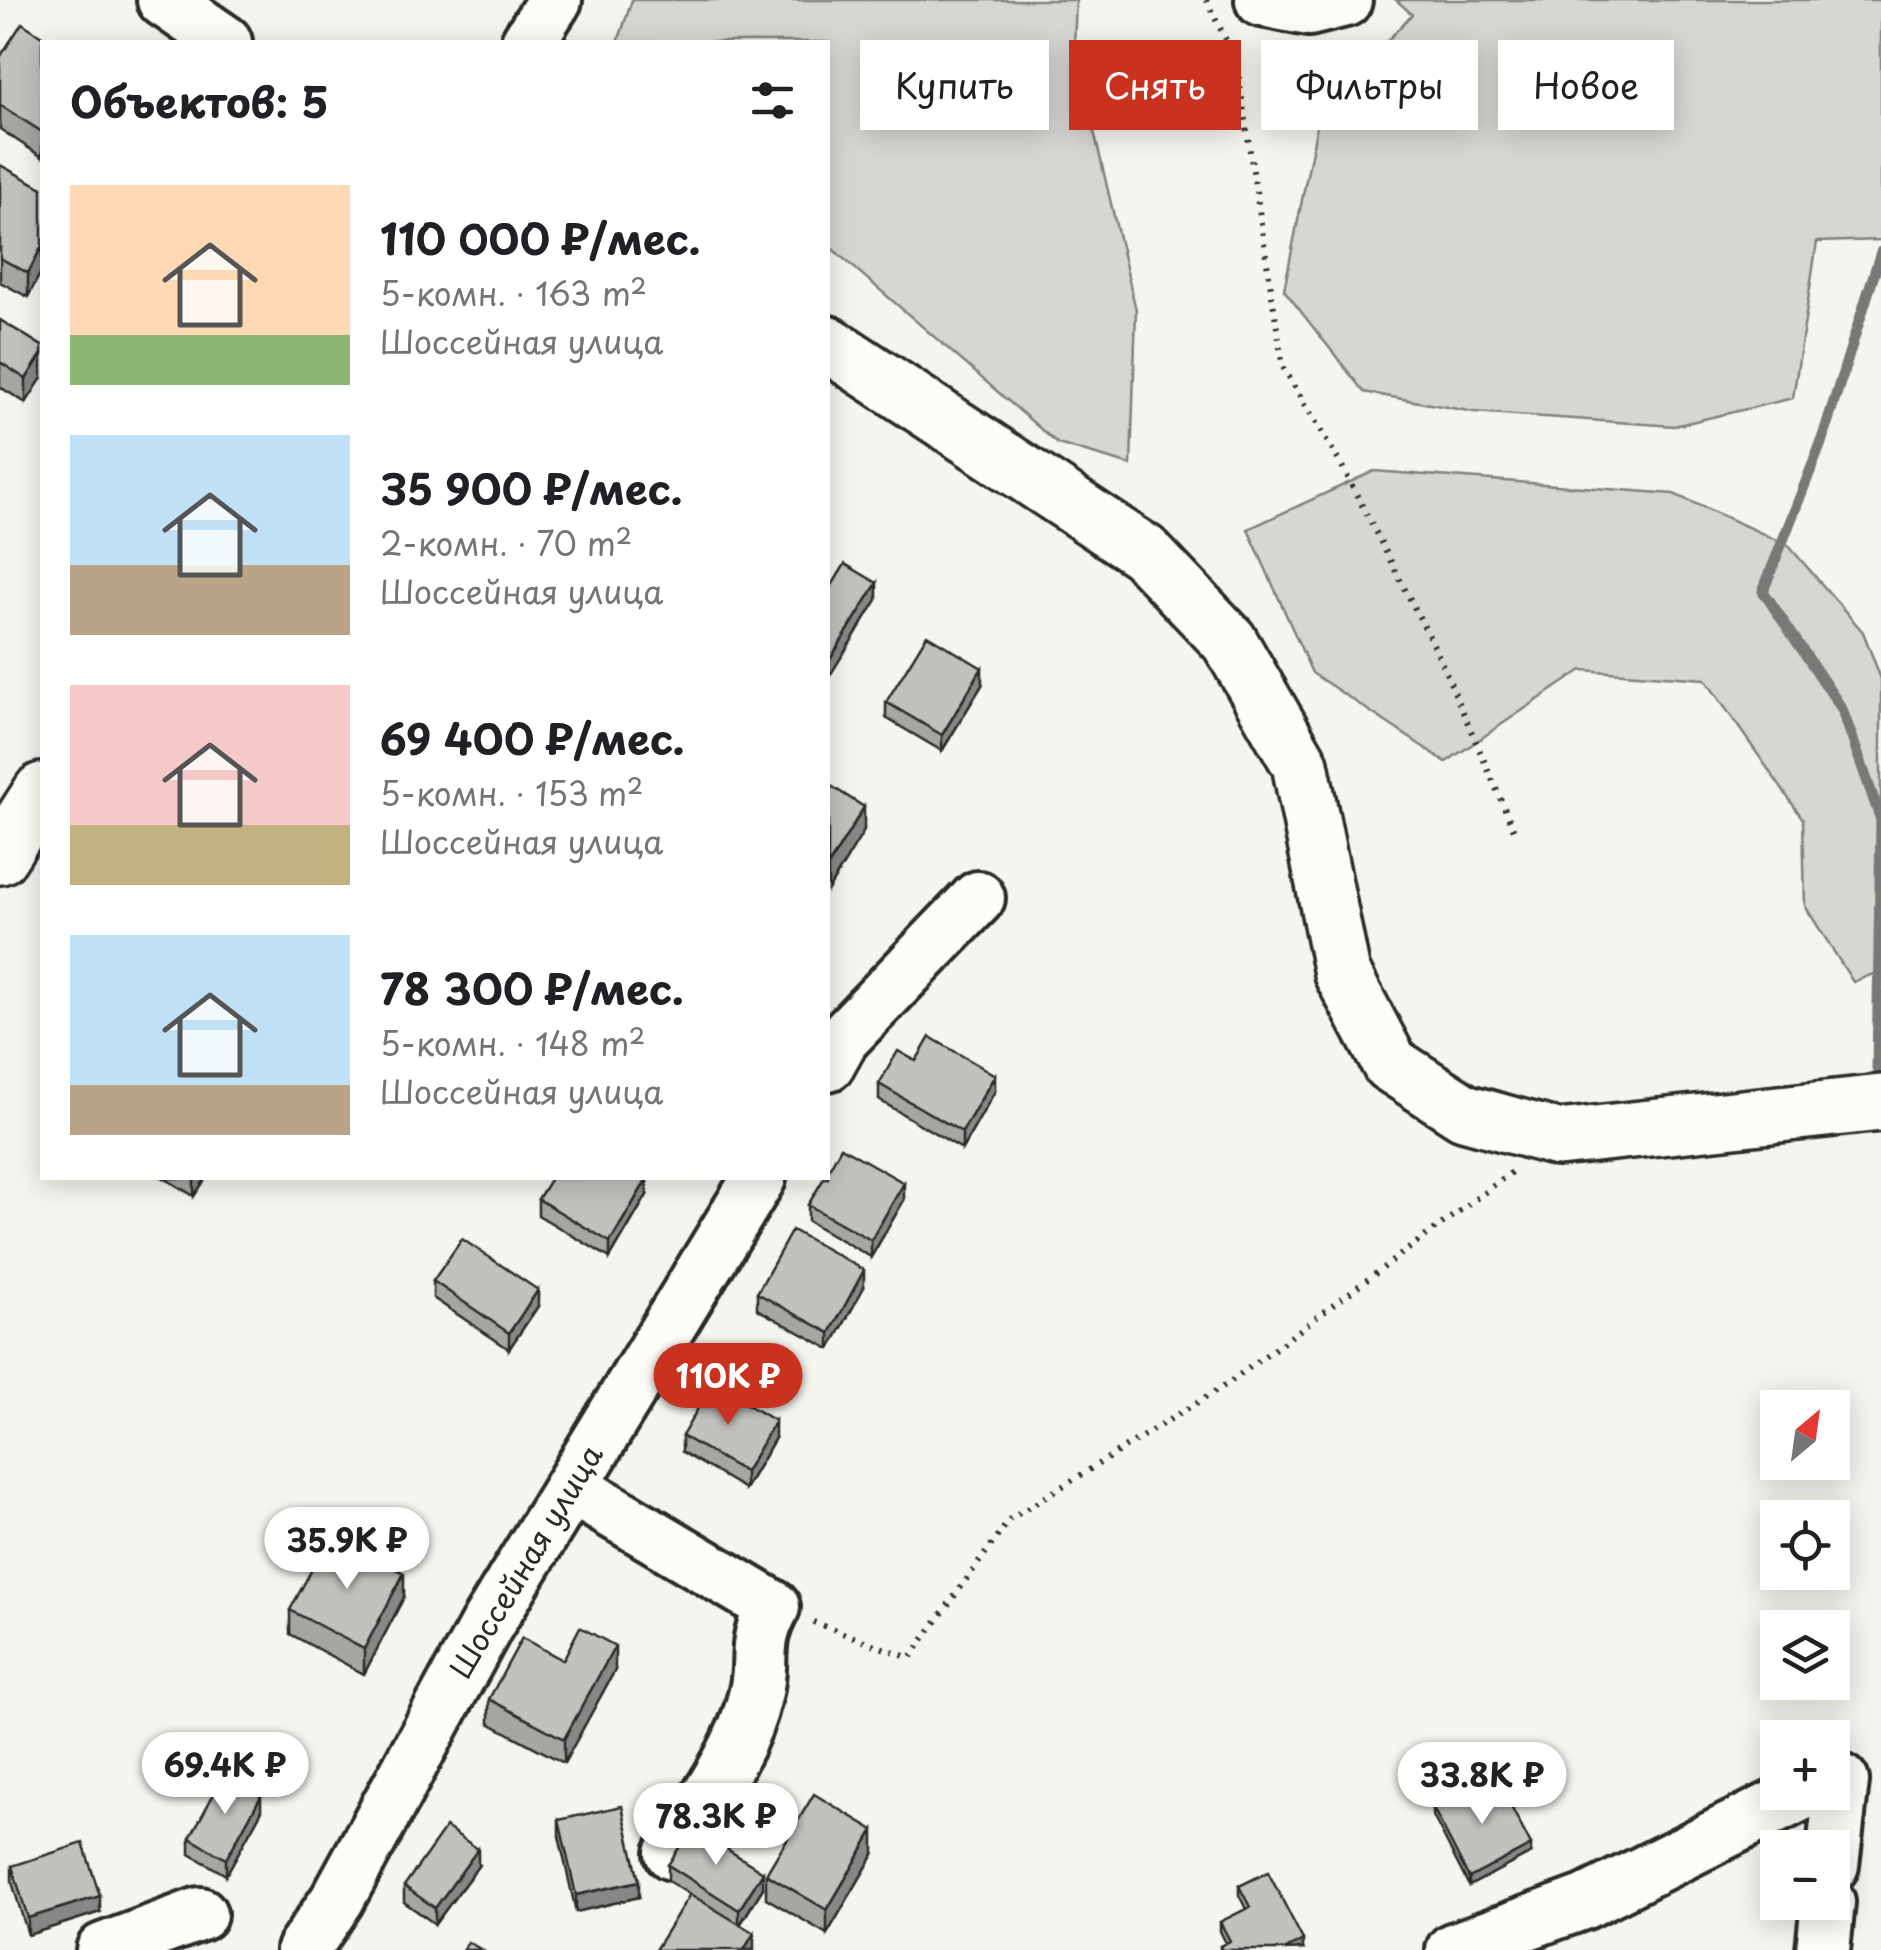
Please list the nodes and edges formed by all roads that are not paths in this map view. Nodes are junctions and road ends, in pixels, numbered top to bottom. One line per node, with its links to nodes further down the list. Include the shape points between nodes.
1 (164, 0): 5 (street)
2 (555, 0): 6 (street)
3 (1262, 0): 4 (street, via 1309,9)
4 (1344, 0)
5 (222, 40)
6 (529, 40)
7 (830, 345): 10 (main road, via 1144,552 1229,640 1300,764 1342,974 1390,1064 1464,1112 1558,1138)
8 (978, 898): 9 (street, via 842,1039)
9 (830, 1060)
10 (1881, 1103)
11 (757, 1180): 12 (street, Шоссейная улица)
12 (571, 1486): 14 (street, via 773,1607 759,1634 756,1695 736,1748); 18 (street, Шоссейная улица)
13 (1774, 1810): 19 (street, via 1584,1902)
14 (672, 1853)
15 (200, 1914): 17 (street)
16 (1826, 1920): 20 (street)
17 (103, 1950)
18 (303, 1950)
19 (1453, 1950)
20 (1823, 1950)

